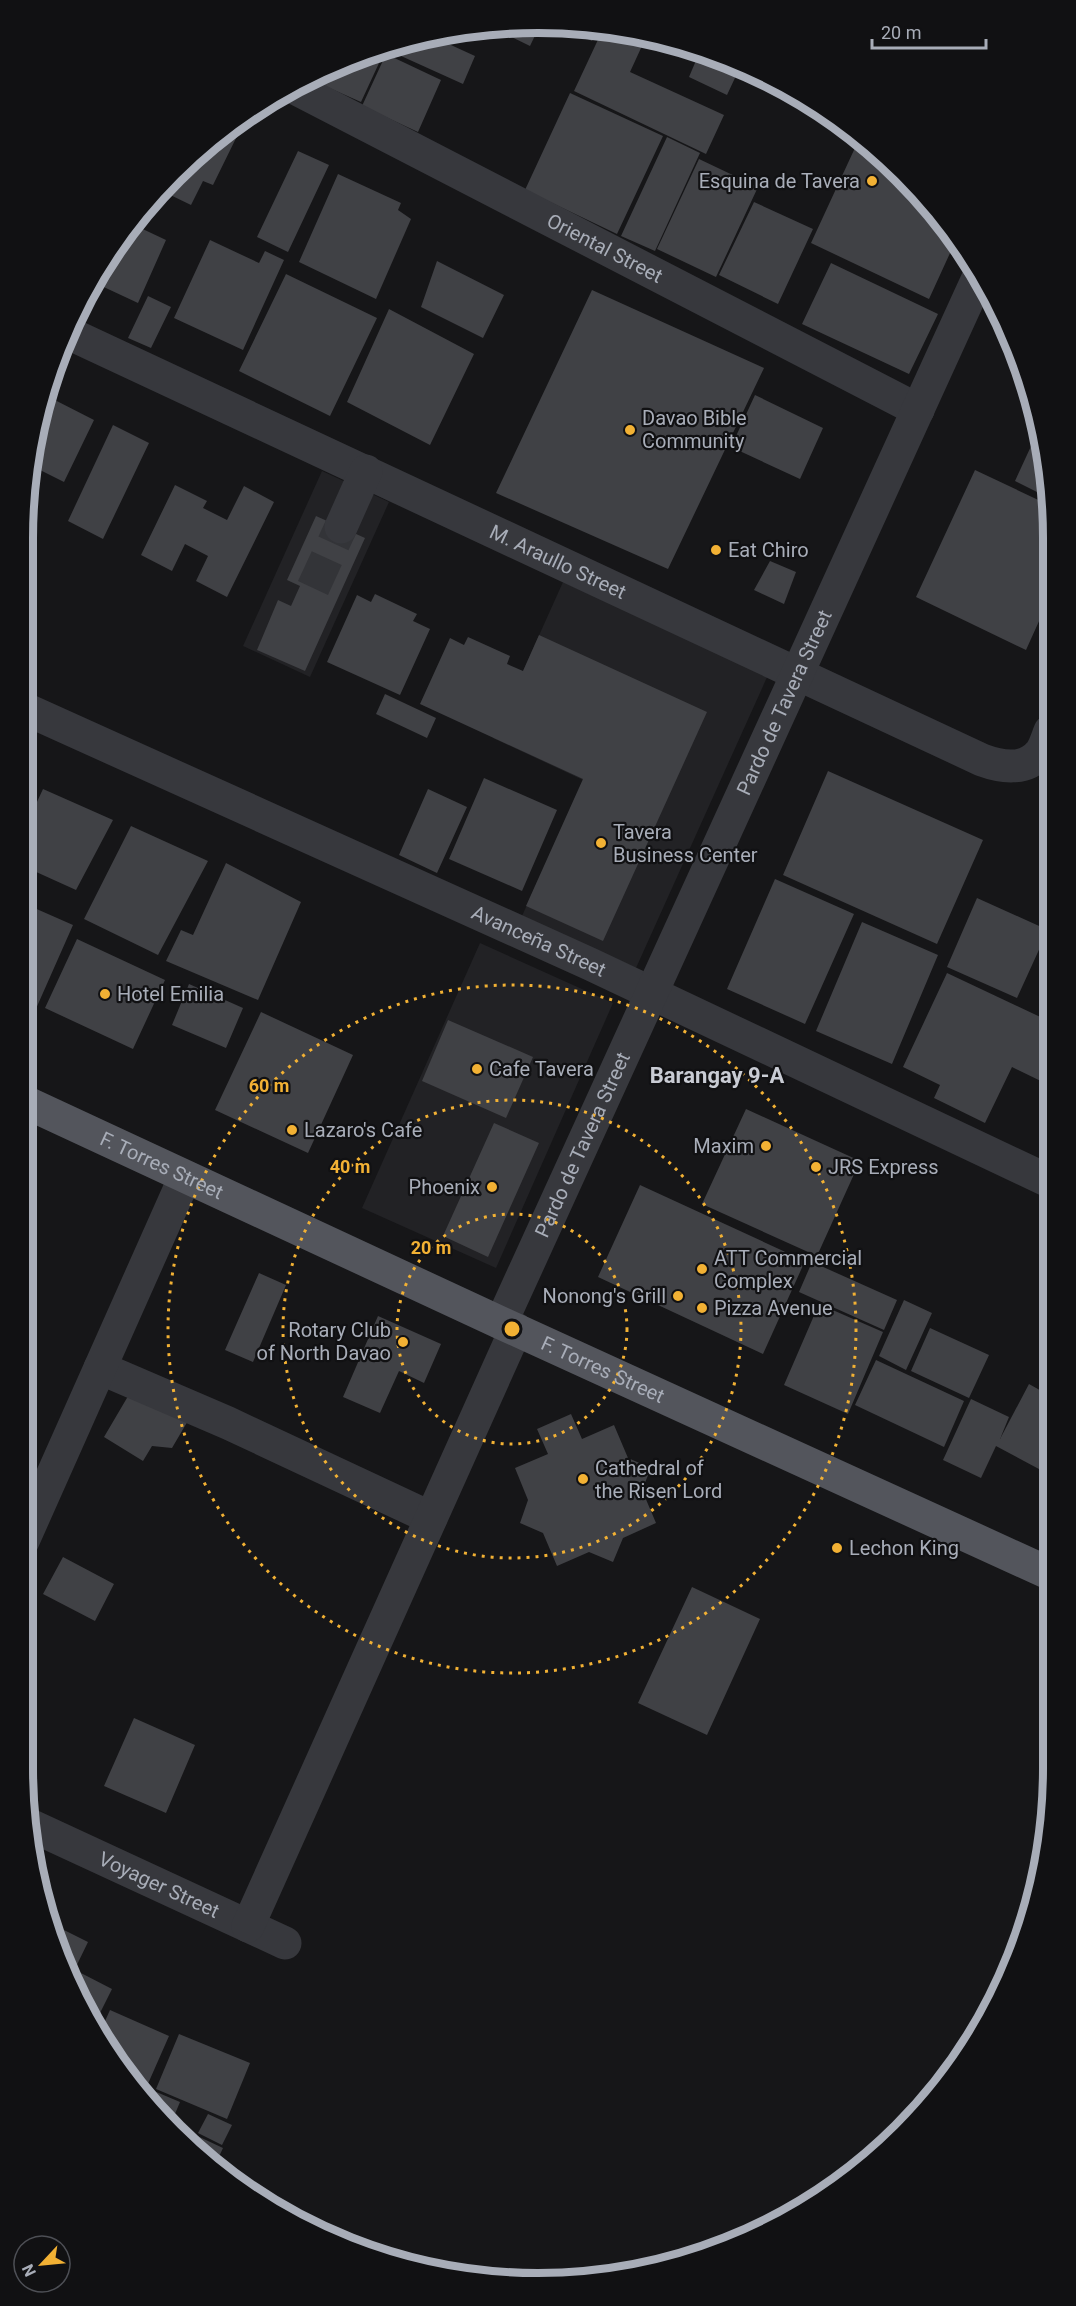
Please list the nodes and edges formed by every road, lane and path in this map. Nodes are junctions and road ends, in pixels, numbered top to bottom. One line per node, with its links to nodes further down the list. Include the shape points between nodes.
1 (302, 92): 4 (street, Oriental Street)
2 (975, 285): 4 (street, Pardo de Tavera Street)
3 (75, 336): 5 (street, M. Araullo Street)
4 (918, 410): 7 (street, Pardo de Tavera Street)
5 (366, 471): 6 (street); 7 (street, M. Araullo Street)
6 (341, 527)
7 (797, 674): 9 (street, M. Araullo Street, via 994,765 1019,765); 10 (street, Pardo de Tavera Street)
8 (33, 713): 10 (street, Avanceña Street)
9 (1043, 750)
10 (652, 993): 13 (street, Avanceña Street); 14 (street, Pardo de Tavera Street)
11 (33, 1106): 12 (main road, F. Torres Street)
12 (185, 1177): 14 (main road, F. Torres Street); 15 (street)
13 (1043, 1178)
14 (508, 1326): 17 (street, Pardo de Tavera Street); 18 (main road, F. Torres Street)
15 (100, 1368): 16 (street); 17 (street)
16 (33, 1517)
17 (431, 1518): 20 (street, Pardo de Tavera Street)
18 (1043, 1570)
19 (36, 1828): 20 (street, Voyager Street)
20 (248, 1926): 21 (street, Voyager Street)
21 (285, 1943)

